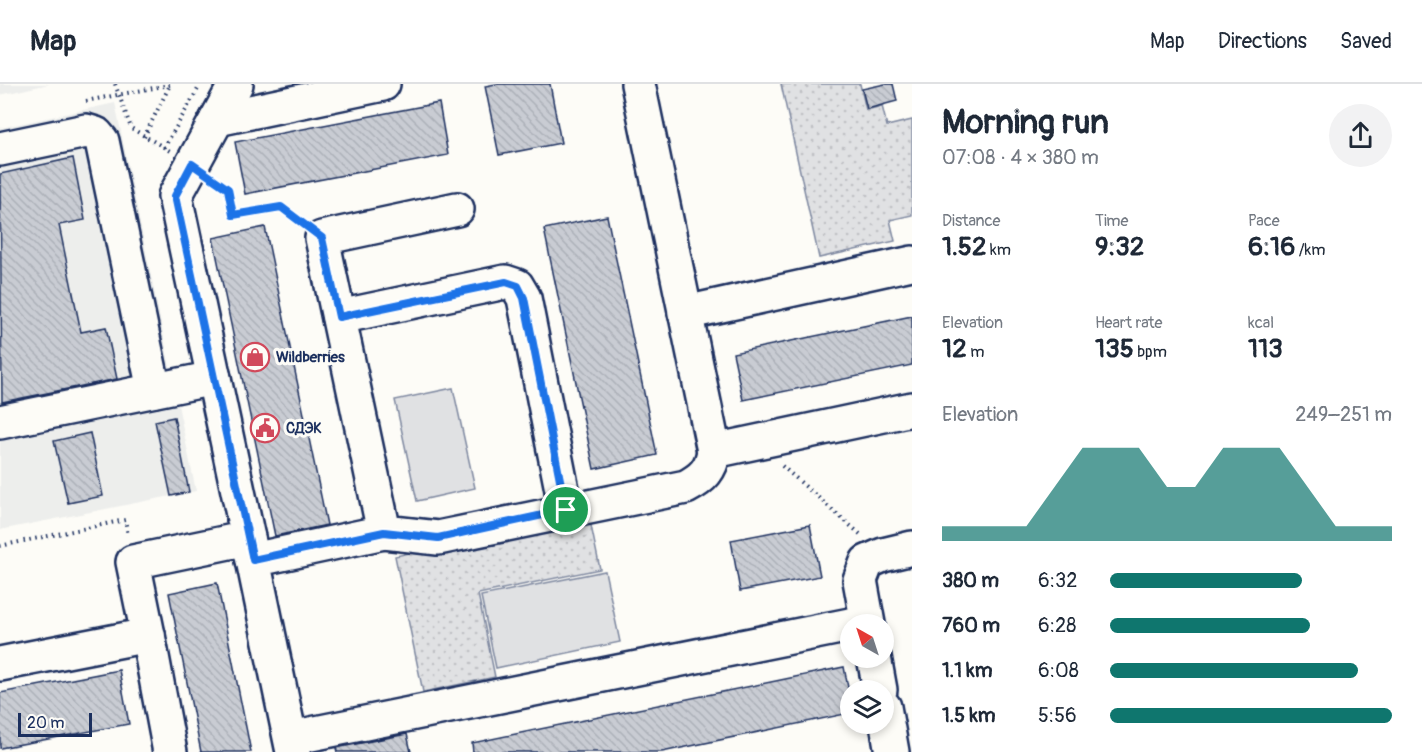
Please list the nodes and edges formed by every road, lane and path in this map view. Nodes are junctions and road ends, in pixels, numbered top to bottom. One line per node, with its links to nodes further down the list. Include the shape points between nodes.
1 (115, 84): 8 (path, via 131,128)
2 (201, 84): 9 (path)
3 (236, 84): 7 (lane)
4 (383, 84): 7 (lane)
5 (638, 84): 15 (lane)
6 (170, 85): 8 (path)
7 (217, 118): 11 (lane)
8 (144, 136): 9 (path)
9 (164, 148): 11 (path)
10 (0, 149): 18 (lane, via 86,131 102,141)
11 (192, 164): 13 (path, via 228,189 233,215 281,207); 17 (lane, via 175,196)
12 (457, 209): 13 (lane)
13 (322, 238): 16 (lane)
14 (912, 263): 15 (lane)
15 (685, 313): 22 (lane)
16 (339, 317): 23 (lane, via 506,282 518,286 524,298); 24 (lane)
17 (214, 378): 18 (lane); 26 (lane)
18 (154, 390): 20 (lane)
19 (912, 409): 21 (lane)
20 (0, 422)
21 (755, 441): 22 (lane); 27 (path)
22 (714, 451): 23 (lane, via 703,478 686,487)
23 (566, 510): 24 (lane, via 438,538)
24 (384, 532): 26 (lane)
25 (0, 546): 28 (path, via 125,520)
26 (251, 549): 28 (lane); 34 (lane)
27 (897, 552): 29 (lane, via 867,562 860,580)
28 (133, 562): 31 (lane)
29 (861, 614)
30 (840, 628): 34 (lane)
31 (148, 635): 32 (lane); 36 (lane)
32 (0, 664)
33 (887, 734): 35 (lane)
34 (292, 745)
35 (889, 751)
36 (169, 752)

